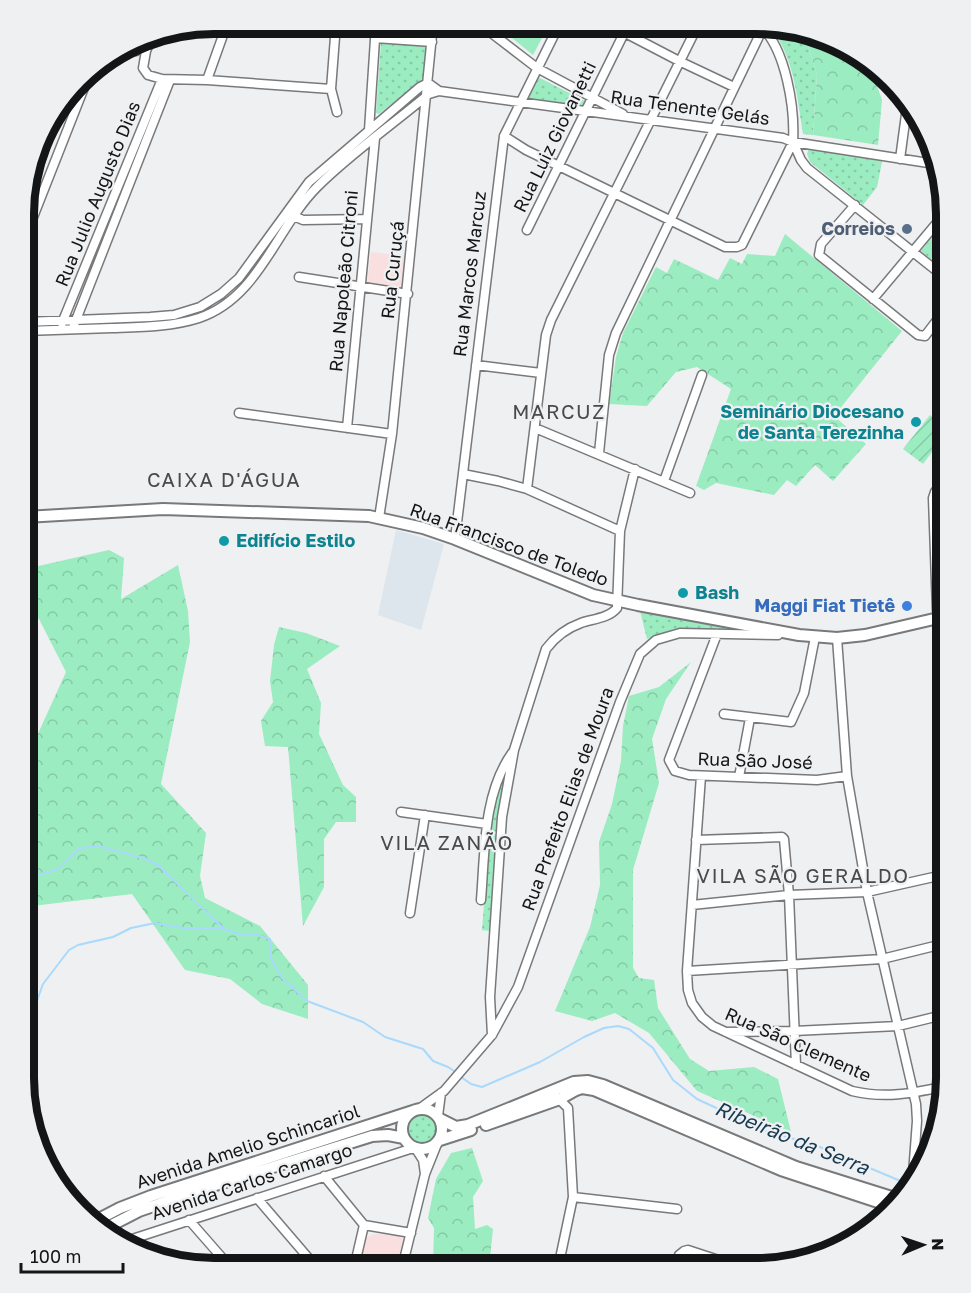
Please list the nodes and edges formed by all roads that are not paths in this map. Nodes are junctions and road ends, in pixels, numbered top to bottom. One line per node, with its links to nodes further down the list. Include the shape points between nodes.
1 (223, 34): 18 (street)
2 (334, 34): 21 (street)
3 (375, 34): 12 (street)
4 (432, 34): 13 (street, Rua Curuçá)
5 (493, 34): 16 (street)
6 (554, 34): 16 (street, Rua Marcos Marcuz)
7 (624, 34): 25 (street, Rua Luiz Giovanetti)
8 (634, 34): 15 (street)
9 (694, 34): 15 (street)
10 (759, 34): 20 (street)
11 (768, 35): 36 (street, via 784,69)
12 (375, 38): 13 (street); 33 (street)
13 (432, 42): 19 (street, Rua Curuçá)
14 (148, 47): 17 (street, via 144,71)
15 (679, 62): 20 (street); 31 (street)
16 (537, 68): 25 (street); 26 (street, Rua Marcos Marcuz)
17 (166, 80): 18 (street); 54 (street, Rua Julio Augusto Dias); 57 (street, Rua Julio Augusto Dias)
18 (207, 80): 21 (street)
19 (424, 85): 22 (street, Rua Tenente Gelás); 24 (street, Rua Curuçá); 33 (street)
20 (734, 87): 32 (street)
21 (331, 89): 28 (street)
22 (439, 91): 24 (street, Rua Tenente Gelás); 26 (street, Rua Tenente Gelás)
23 (82, 93): 43 (street)
24 (426, 96): 35 (street, Rua Tenente Gelás); 52 (street, Rua Curuçá)
25 (592, 98): 27 (street, Rua Luiz Giovanetti); 30 (street)
26 (521, 102): 27 (street, Rua Tenente Gelás); 34 (street, Rua Marcos Marcuz)
27 (586, 111): 30 (street, Rua Tenente Gelás); 39 (street, Rua Luiz Giovanetti)
28 (337, 112)
29 (906, 115): 37 (street)
30 (628, 117): 31 (street, Rua Tenente Gelás)
31 (651, 120): 32 (street, Rua Tenente Gelás); 40 (street)
32 (715, 128): 36 (street, Rua Tenente Gelás); 45 (street)
33 (369, 130): 42 (street, via 315,177)
34 (504, 136): 39 (street); 60 (street, Rua Marcos Marcuz)
35 (375, 138): 42 (street, Rua Tenente Gelás); 44 (street, Rua Napoleão Citroni)
36 (793, 142): 37 (street, Rua Tenente Gelás); 41 (street, via 807,168); 45 (street, via 742,245 725,247)
37 (900, 159): 38 (street, Rua Tenente Gelás)
38 (929, 163)
39 (559, 166): 40 (street); 47 (street, Rua Luiz Giovanetti)
40 (614, 194): 45 (street); 61 (street, via 551,320)
41 (855, 206): 48 (street); 53 (street, via 822,244 819,255)
42 (289, 214): 44 (street, via 303,220); 57 (street, via 239,279 200,307 174,315)
43 (34, 215)
44 (367, 219): 51 (street, Rua Napoleão Citroni)
45 (670, 221): 67 (street, via 609,355)
46 (936, 224): 48 (street)
47 (527, 230)
48 (913, 252): 49 (street); 53 (street)
49 (936, 270)
50 (299, 277): 51 (street)
51 (360, 287): 52 (street); 64 (street, Rua Napoleão Citroni)
52 (408, 294): 66 (street, Rua Curuçá)
53 (873, 299): 56 (street, via 918,335 925,336)
54 (63, 321): 55 (street); 57 (street); 58 (street, Rua Julio Augusto Dias)
55 (34, 322)
56 (936, 322)
57 (74, 325): 58 (street)
58 (60, 330): 59 (street)
59 (34, 331)
60 (476, 365): 61 (street); 69 (street, Rua Marcos Marcuz)
61 (541, 373): 65 (street)
62 (702, 375): 70 (street)
63 (239, 412): 64 (street)
64 (347, 428): 66 (street)
65 (535, 428): 67 (street); 71 (street)
66 (392, 434): 75 (street, Rua Curuçá)
67 (599, 453): 68 (street)
68 (635, 469): 70 (street); 76 (street)
69 (463, 474): 71 (street); 78 (street, Rua Marcos Marcuz)
70 (664, 481): 73 (street)
71 (527, 489): 76 (street)
72 (936, 491): 77 (street)
73 (690, 493)
74 (34, 516): 75 (main road, Rua Francisco de Toledo, via 163,509)
75 (379, 518): 78 (main road, Rua Francisco de Toledo)
76 (620, 531): 79 (street)
77 (936, 534)
78 (455, 539): 79 (main road, Rua Francisco de Toledo, via 567,585)
79 (618, 601): 82 (main road, Rua Francisco de Toledo); 87 (street, via 612,613 570,628 546,649)
80 (936, 619): 84 (main road, Rua Francisco de Toledo)
81 (717, 634): 82 (street, Rua Prefeito Elias de Moura); 88 (street, Rua São José, via 669,760 679,774); 109 (street, Rua Prefeito Elias de Moura, via 680,633 656,640 640,654 518,987)
82 (800, 635): 83 (main road, Rua Francisco de Toledo)
83 (815, 637): 84 (main road, Rua Francisco de Toledo); 86 (street, via 804,693 791,722)
84 (837, 639): 89 (street)
85 (724, 714): 86 (street)
86 (750, 718): 90 (street)
87 (514, 750): 93 (street, via 492,795); 109 (street, via 502,817 490,997)
88 (701, 776): 90 (street, Rua São José); 94 (street, Rua São Clemente)
89 (847, 776): 90 (street, Rua São José, via 817,780); 96 (street)
90 (739, 777)
91 (401, 812): 92 (street)
92 (425, 815): 93 (street); 100 (street)
93 (487, 824): 98 (street)
94 (696, 840): 97 (street, via 782,837); 99 (street, Rua São Clemente)
95 (936, 876): 96 (street)
96 (867, 892): 97 (street); 102 (street)
97 (789, 895): 99 (street); 103 (street)
98 (481, 900)
99 (692, 905): 104 (street, Rua São Clemente)
100 (410, 913)
101 (936, 946): 102 (street)
102 (882, 959): 103 (street); 106 (street)
103 (791, 964): 104 (street); 107 (street)
104 (687, 971): 108 (street, Rua São Clemente, via 692,1003 702,1017)
105 (936, 1017): 106 (street)
106 (898, 1026): 107 (street); 113 (street)
107 (794, 1031): 108 (street); 110 (street)
108 (723, 1032): 110 (street, Rua São Clemente)
109 (492, 1035): 112 (street, Rua Prefeito Elias de Moura)
110 (795, 1065): 113 (street, Rua São Clemente, via 852,1091 873,1096)
111 (936, 1088): 113 (street, Rua São Clemente)
112 (442, 1092): 116 (street, Rua Prefeito Elias de Moura); 117 (street)
113 (914, 1093): 122 (street, via 917,1120)
114 (547, 1098): 115 (main road); 115 (street); 117 (main road, via 468,1125 456,1126); 119 (main road); 126 (main road, via 574,1082 596,1082 796,1167)
115 (565, 1107): 125 (street); 128 (main road, via 571,1092 587,1088 601,1092 782,1170)
116 (416, 1110): 117 (main road, via 429,1110); 118 (main road, via 404,1120); 130 (main road, Avenida Amelio Schincariol, via 151,1196)
117 (439, 1118): 119 (main road, via 443,1130)
118 (404, 1138): 120 (main road); 121 (street); 132 (main road, Avenida Amelio Schincariol, via 372,1136 185,1195)
119 (439, 1142): 120 (main road, via 425,1150); 123 (street)
120 (416, 1149): 121 (street, Avenida Carlos Camargo); 123 (street)
121 (392, 1154): 124 (street, Avenida Carlos Camargo)
122 (913, 1166)
123 (425, 1174): 134 (street)
124 (324, 1176): 127 (street, Avenida Carlos Camargo); 133 (street)
125 (573, 1197): 129 (street); 140 (street)
126 (892, 1197)
127 (257, 1198): 131 (street, Avenida Carlos Camargo); 137 (street)
128 (885, 1204)
129 (677, 1209)
130 (101, 1218)
131 (189, 1220): 135 (street, Avenida Carlos Camargo); 136 (street)
132 (111, 1225)
133 (364, 1225): 134 (street); 138 (street)
134 (411, 1233): 139 (street)
135 (134, 1239)
136 (222, 1258)
137 (308, 1258)
138 (356, 1258)
139 (405, 1258)
140 (560, 1258)
141 (680, 1258): 142 (street, via 681,1252 688,1250)
142 (712, 1258)

